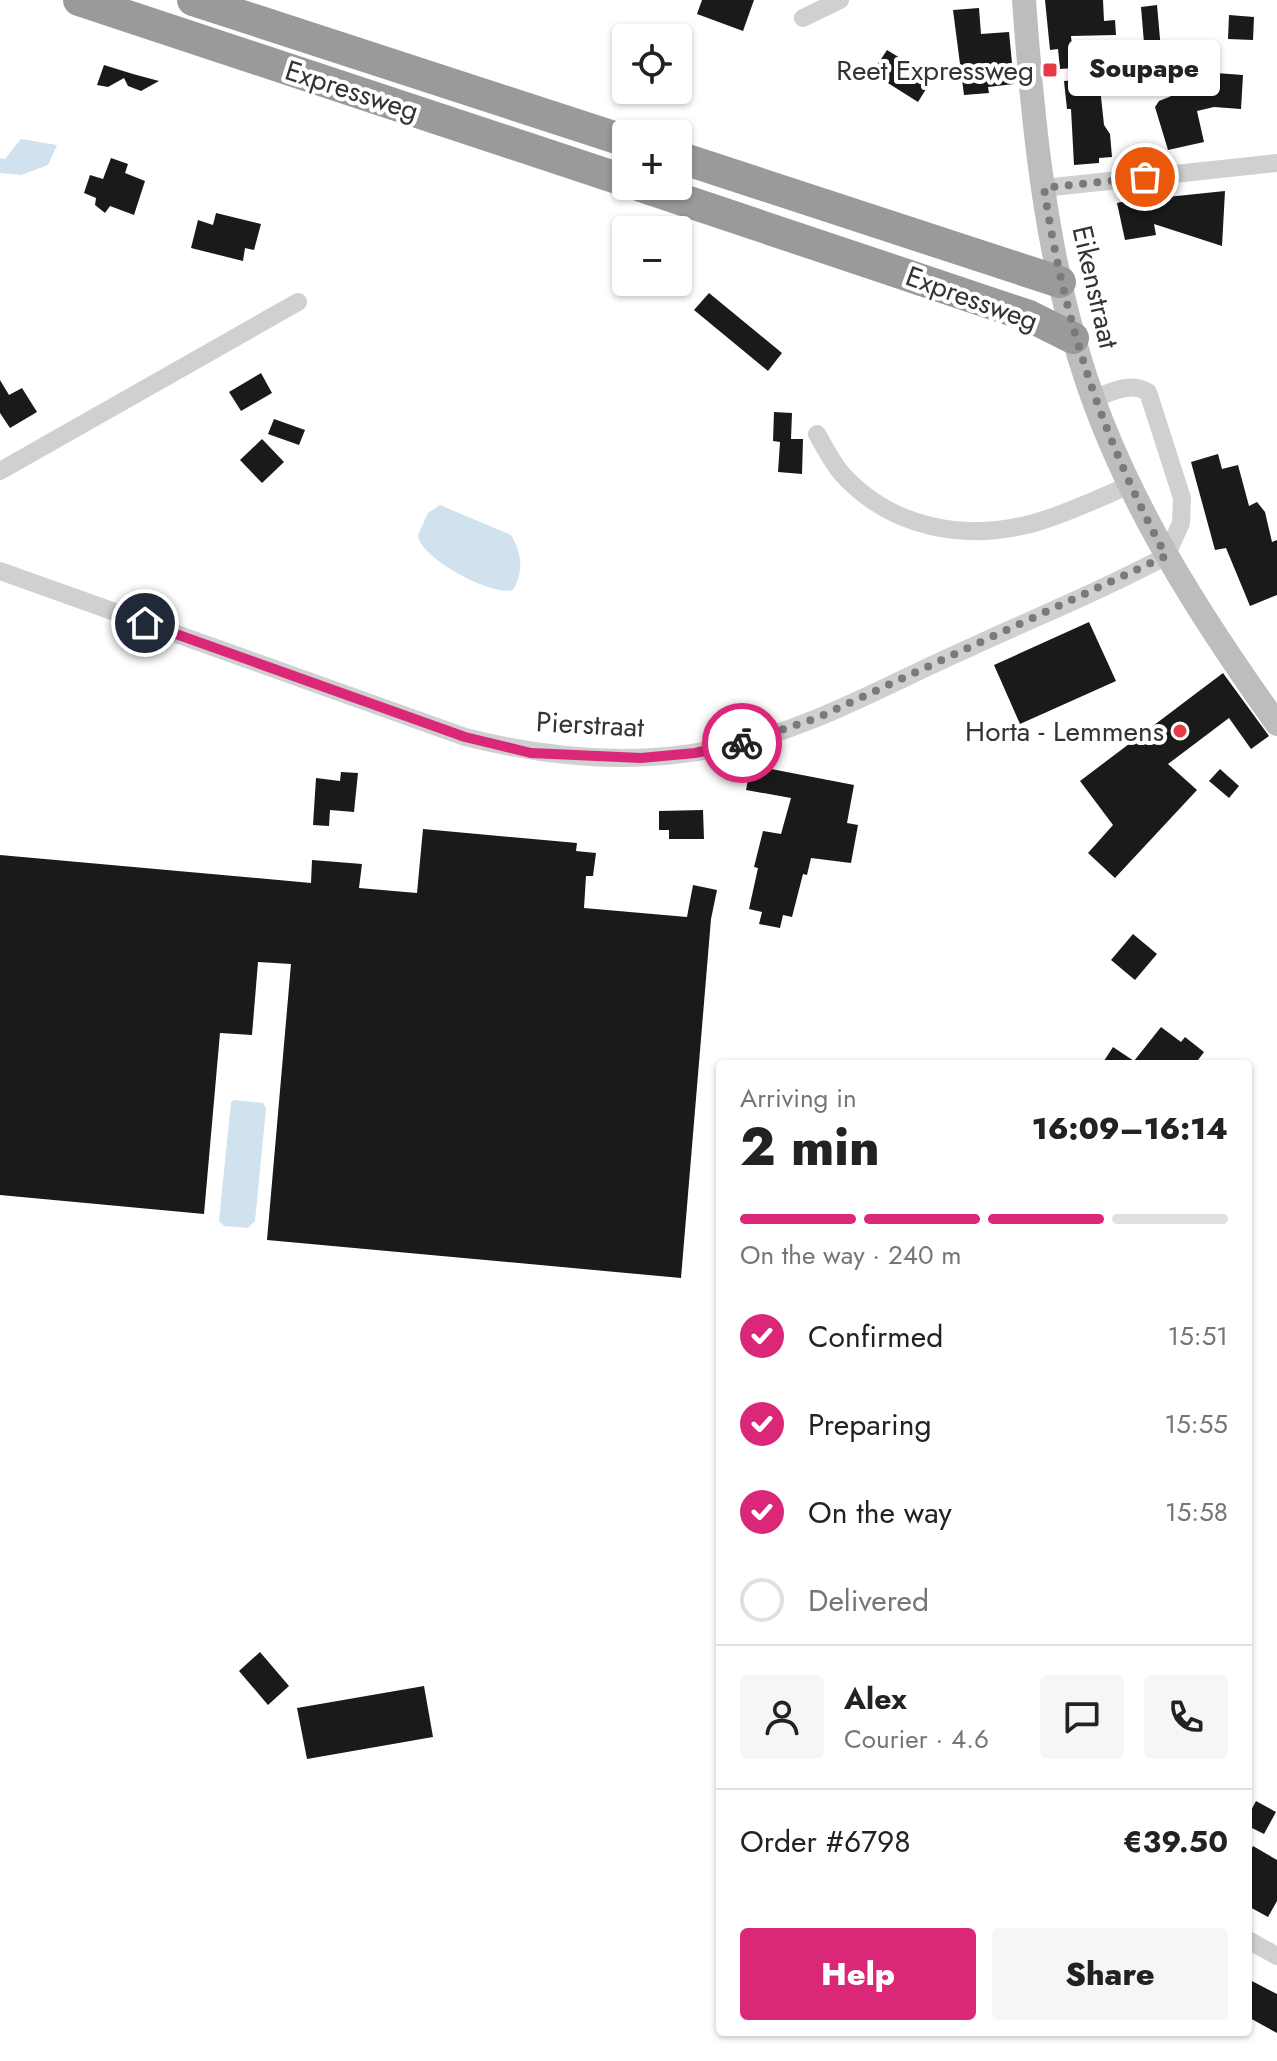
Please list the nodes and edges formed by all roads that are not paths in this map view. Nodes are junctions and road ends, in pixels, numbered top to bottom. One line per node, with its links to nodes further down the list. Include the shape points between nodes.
1 (79, 0): 9 (highway, Expressweg)
2 (193, 0): 6 (highway, Expressweg)
3 (840, 0): 5 (street)
4 (1024, 0): 10 (street, Eikenstraat)
5 (803, 18)
6 (612, 136)
7 (692, 162): 12 (highway, Expressweg)
8 (1277, 163): 10 (street, Eikenstraat)
9 (612, 176)
10 (1044, 188): 12 (street, Eikenstraat)
11 (683, 200): 14 (highway, Expressweg, via 1029,316)
12 (1060, 282): 14 (street, Eikenstraat)
13 (298, 302): 17 (street)
14 (1073, 338): 15 (street, Eikenstraat)
15 (1095, 398): 18 (street); 19 (street, via 1138,387 1153,403 1182,498 1181,523)
16 (817, 434): 18 (street, via 841,473 866,498 899,518 940,530 987,531 1033,523)
17 (0, 471)
18 (1130, 485): 19 (street)
19 (1166, 556): 20 (street, Pierstraat, via 817,718 709,750 628,758 531,753 465,737); 21 (street)
20 (0, 571)
21 (1277, 724)
22 (1252, 1942): 23 (street)
23 (1277, 1956)

